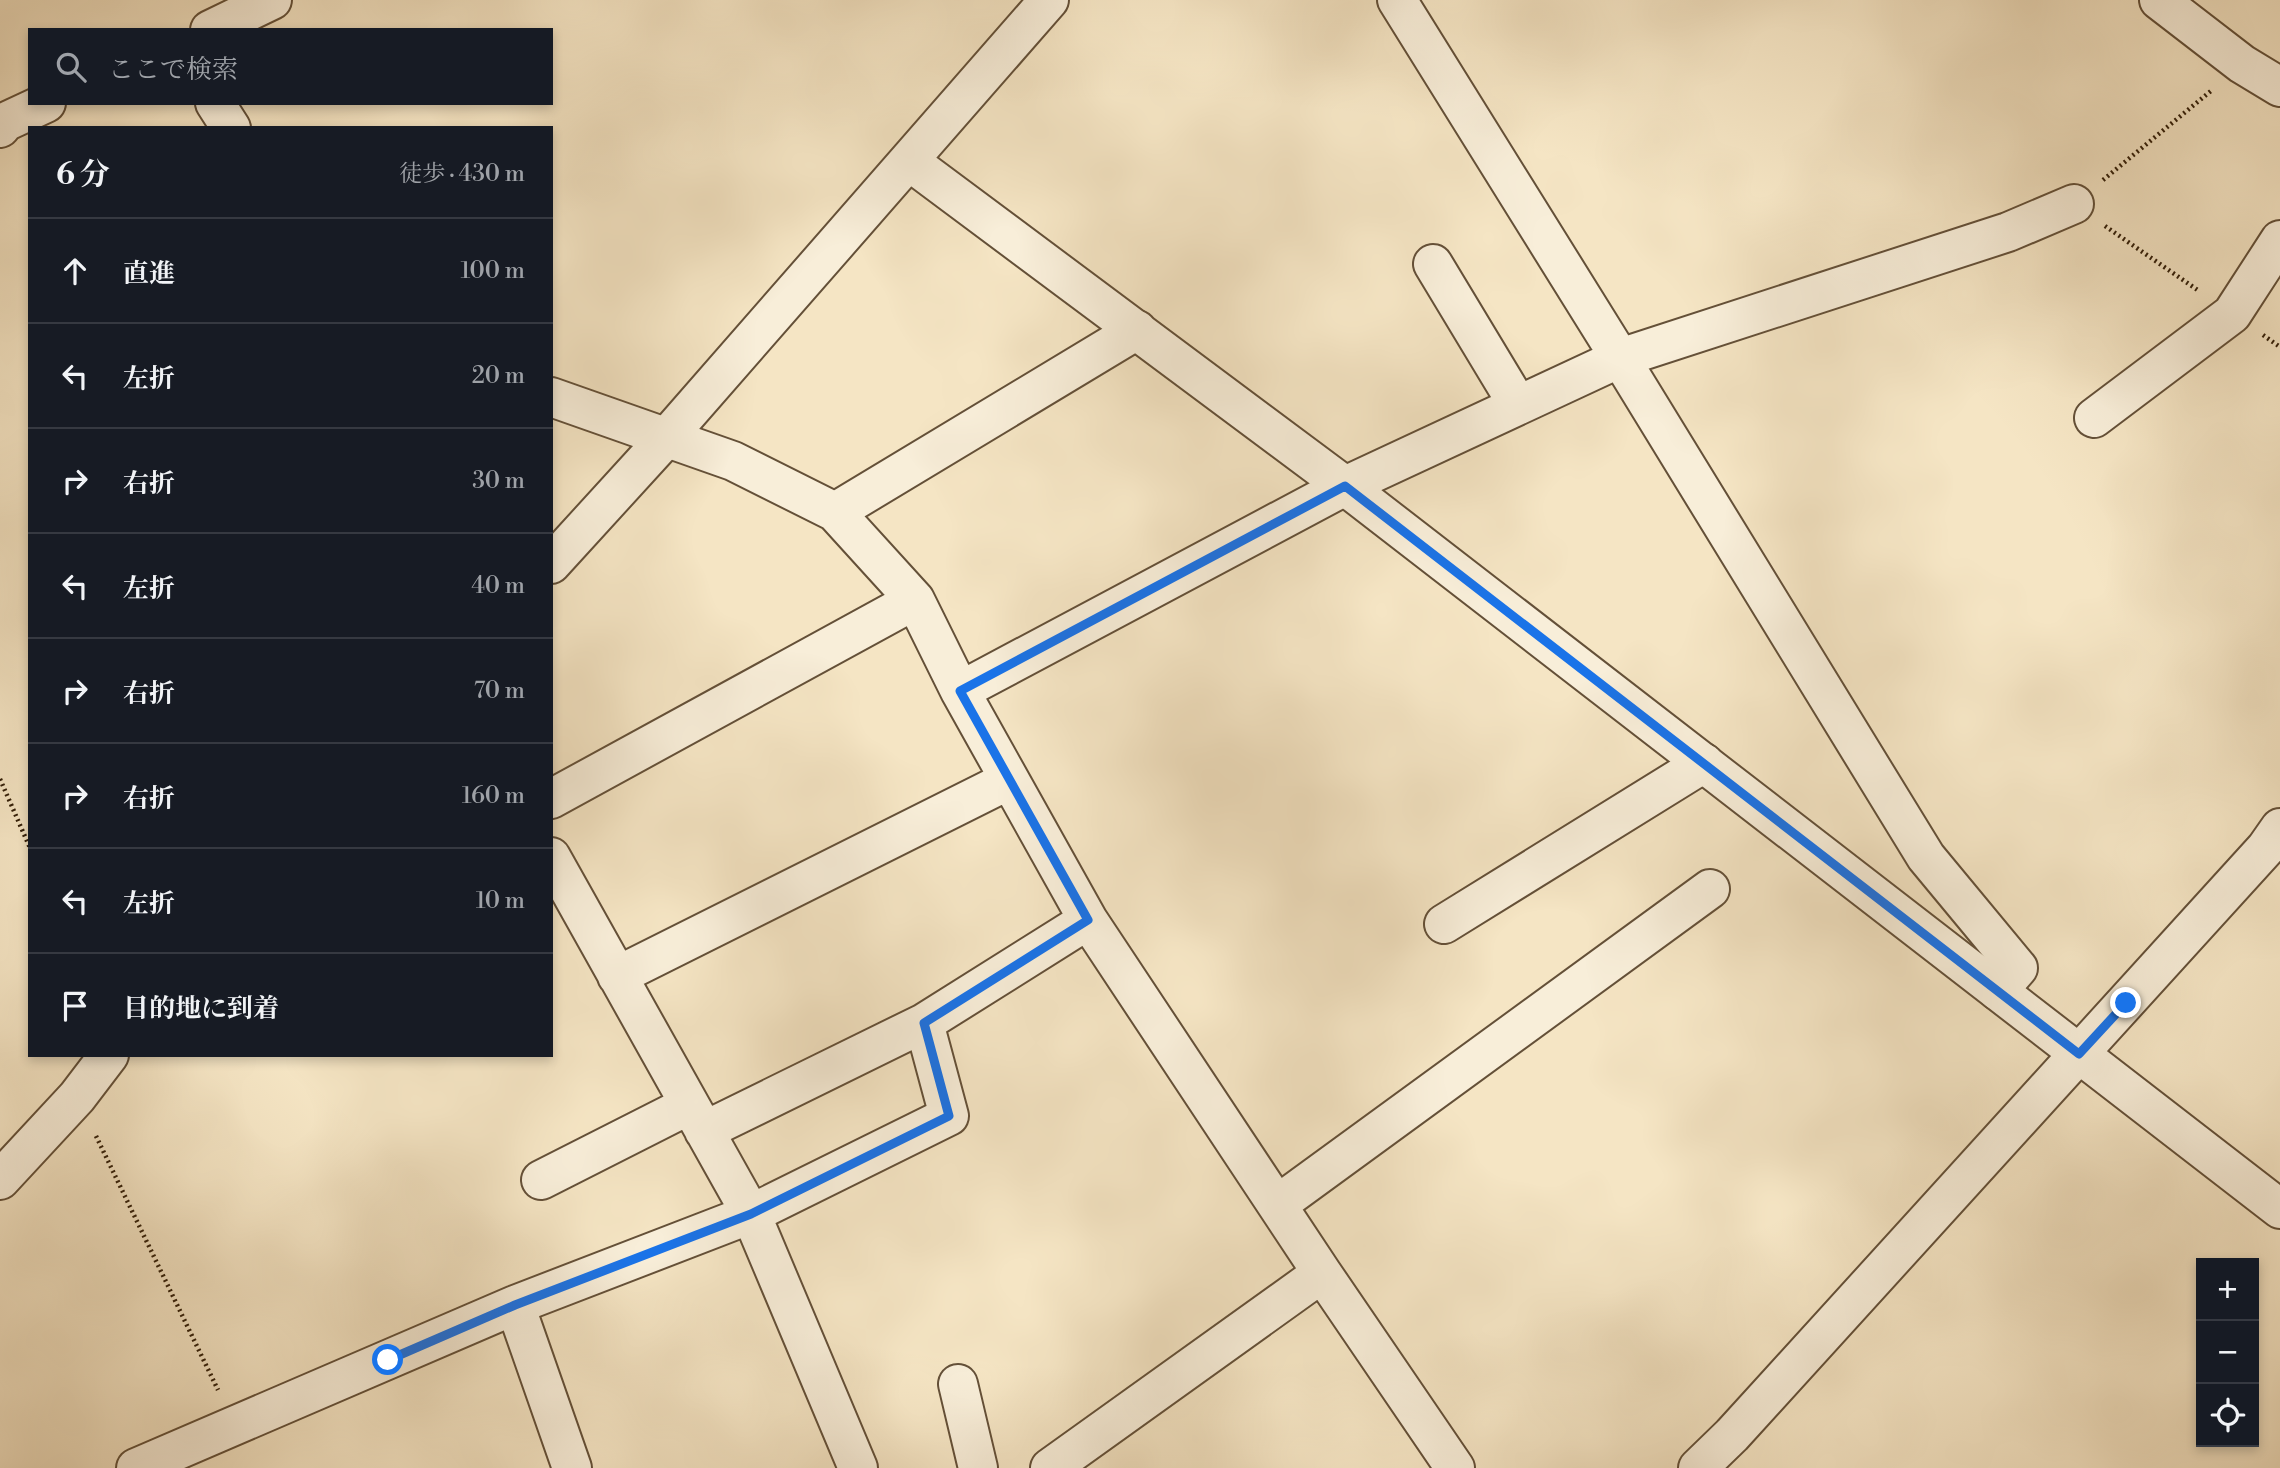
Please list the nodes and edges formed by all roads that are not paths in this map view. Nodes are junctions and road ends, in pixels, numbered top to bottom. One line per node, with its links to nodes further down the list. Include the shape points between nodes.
1 (272, 0): 5 (street)
2 (1049, 0): 11 (street)
3 (1397, 0): 16 (street)
4 (2159, 0): 6 (street, via 2242,64)
5 (214, 28)
6 (2280, 87)
7 (41, 105): 9 (street)
8 (216, 105): 10 (street)
9 (2, 122)
10 (230, 126)
11 (909, 161): 15 (street); 20 (street)
12 (2074, 204): 16 (street, via 2008,233)
13 (2280, 240): 19 (street, via 2232,314)
14 (1433, 264): 18 (street)
15 (1137, 330): 21 (street); 22 (street)
16 (1620, 358): 18 (street); 35 (street, via 1926,857 2018,968)
17 (553, 398): 20 (street)
18 (1518, 405): 21 (street)
19 (2094, 418)
20 (666, 438): 22 (street, via 733,461); 23 (street)
21 (1345, 486): 25 (street); 26 (street)
22 (835, 512): 24 (street)
23 (553, 562)
24 (915, 600): 25 (street); 28 (street)
25 (960, 691): 27 (street)
26 (1704, 763): 33 (street); 35 (street)
27 (1009, 780): 32 (street); 34 (street)
28 (553, 798)
29 (2275, 847): 37 (street)
30 (553, 861): 34 (street)
31 (1710, 890): 42 (street)
32 (1088, 920): 36 (street); 42 (street)
33 (1444, 924)
34 (617, 976): 39 (street)
35 (1998, 991): 37 (street)
36 (924, 1023): 39 (street); 44 (street, via 949,1116)
37 (2079, 1054): 43 (street); 54 (street)
38 (107, 1057): 40 (street)
39 (696, 1118): 41 (street); 44 (street)
40 (0, 1180)
41 (541, 1180)
42 (1276, 1205): 45 (street)
43 (2280, 1209)
44 (751, 1214): 46 (street); 50 (street)
45 (1322, 1273): 52 (street); 53 (street)
46 (515, 1305): 48 (street, via 235,1425); 49 (street)
47 (958, 1384): 51 (street)
48 (159, 1463)
49 (572, 1468)
50 (858, 1468)
51 (978, 1468)
52 (1050, 1468)
53 (1455, 1468)
54 (1698, 1468)

